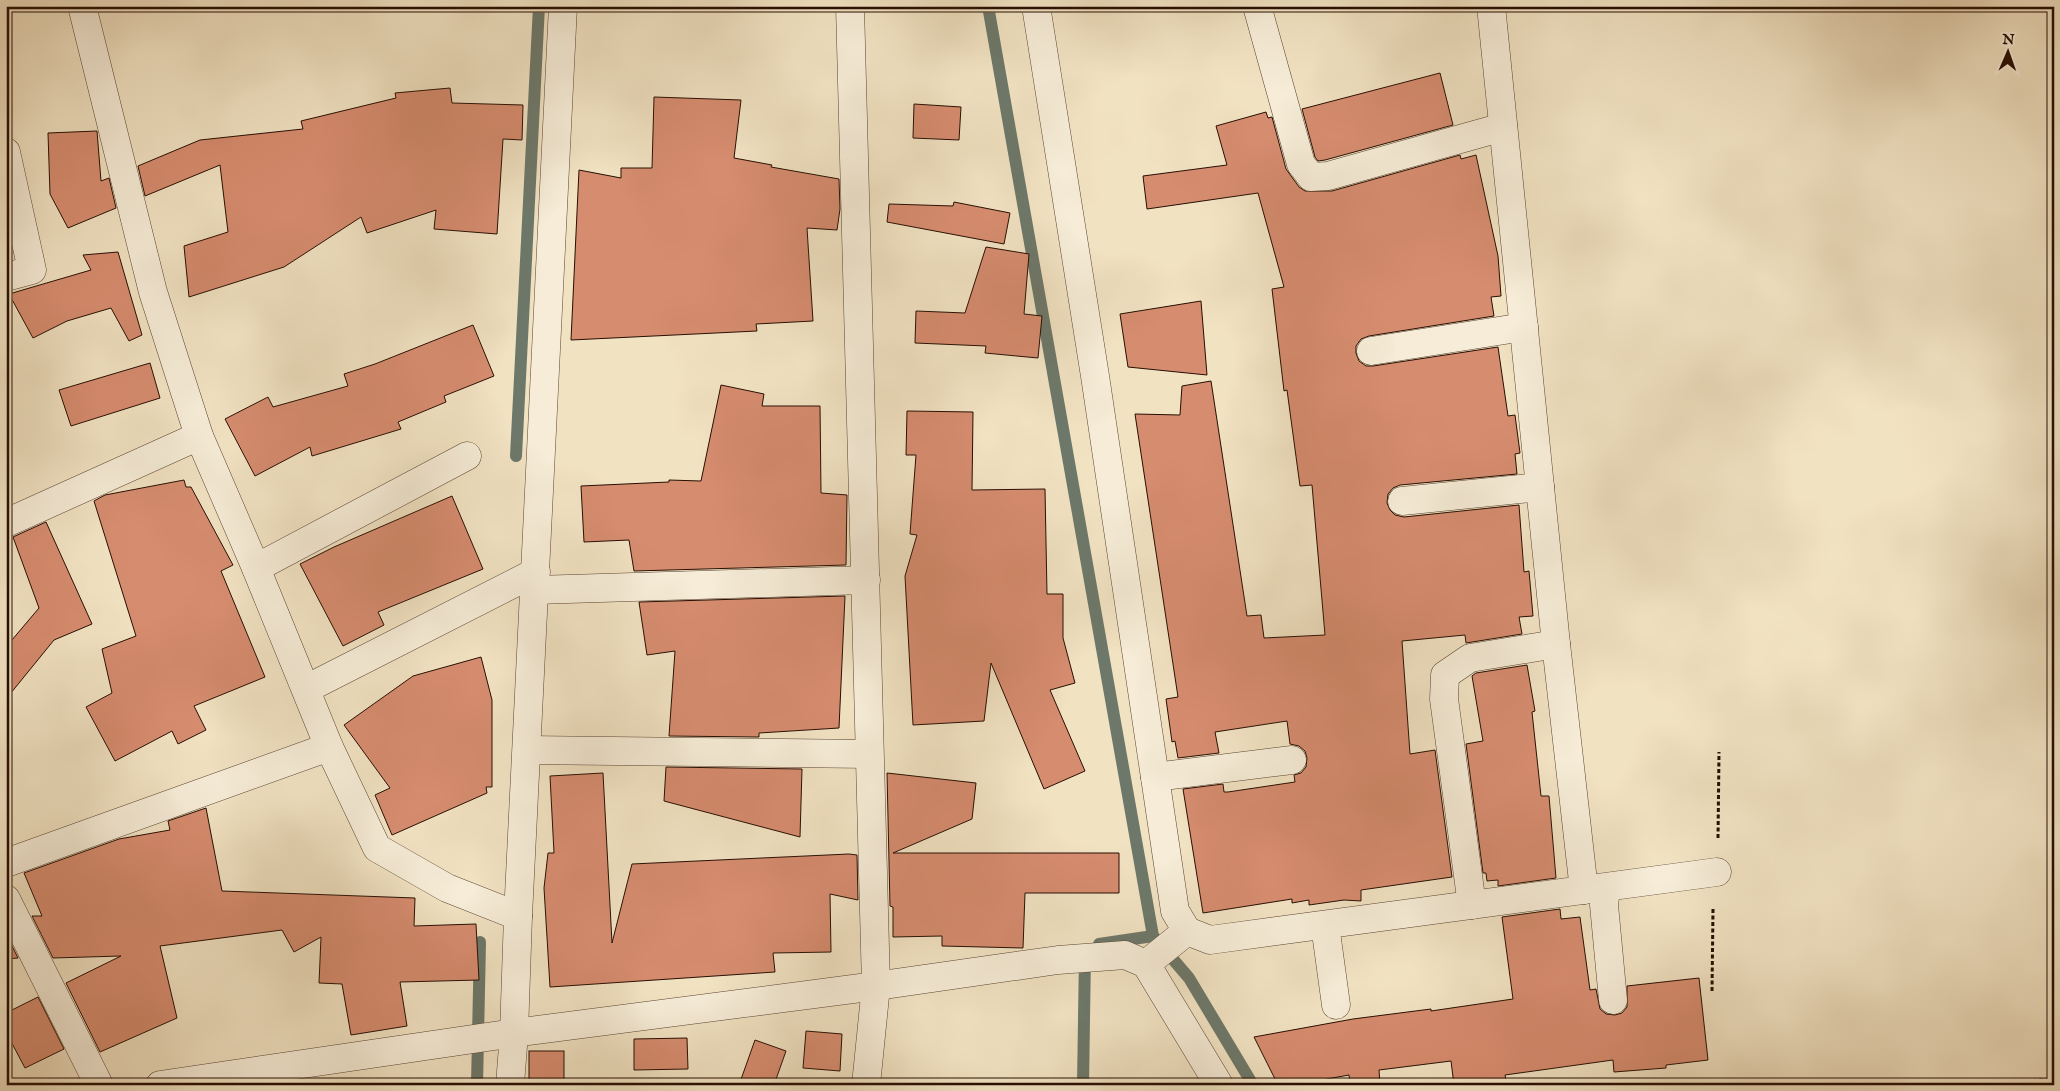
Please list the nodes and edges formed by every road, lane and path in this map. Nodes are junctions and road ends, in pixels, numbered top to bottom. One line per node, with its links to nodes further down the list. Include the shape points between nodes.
1 (82, 6): 12 (street, via 153,292)
2 (563, 6): 19 (street)
3 (850, 6): 18 (street)
4 (1036, 6): 27 (street)
5 (1257, 6): 7 (street, via 1302,164 1311,177 1328,176)
6 (1490, 6): 7 (street)
7 (1503, 127): 10 (street)
8 (6, 152): 9 (street, via 32,270)
9 (6, 277)
10 (1524, 327): 11 (street); 14 (street)
11 (1372, 351)
12 (199, 436): 16 (street); 17 (street)
13 (467, 456): 17 (street)
14 (1540, 487): 15 (street); 20 (street)
15 (1402, 501)
16 (6, 523)
17 (256, 568): 21 (street)
18 (866, 580): 19 (street); 25 (street)
19 (535, 581): 21 (street); 23 (street)
20 (1556, 644): 30 (street); 32 (street, via 1470,658 1446,674 1444,699)
21 (306, 689): 22 (street)
22 (330, 747): 28 (street); 33 (street, via 377,848 447,888)
23 (527, 750): 25 (street); 33 (street)
24 (1719, 752): 29 (path)
25 (869, 754): 37 (street)
26 (1292, 760): 27 (street)
27 (1156, 777): 35 (street, via 1175,911)
28 (6, 862)
29 (1717, 872): 30 (street); 38 (path, via 1714,881)
30 (1595, 889): 32 (street); 39 (street, via 1604,905)
31 (6, 899): 44 (street)
32 (1472, 906): 34 (street)
33 (518, 916): 41 (street)
34 (1325, 925): 35 (street, via 1210,940); 40 (street)
35 (1186, 932): 36 (street)
36 (1147, 963): 37 (street, via 1125,955 1058,960); 48 (street)
37 (876, 986): 41 (street); 47 (street)
38 (1712, 990)
39 (1613, 1000)
40 (1336, 1005)
41 (514, 1033): 45 (street); 46 (street)
42 (2054, 1080): 43 (path)
43 (2013, 1082)
44 (99, 1085)
45 (160, 1085)
46 (510, 1085)
47 (866, 1085)
48 (1219, 1085)

